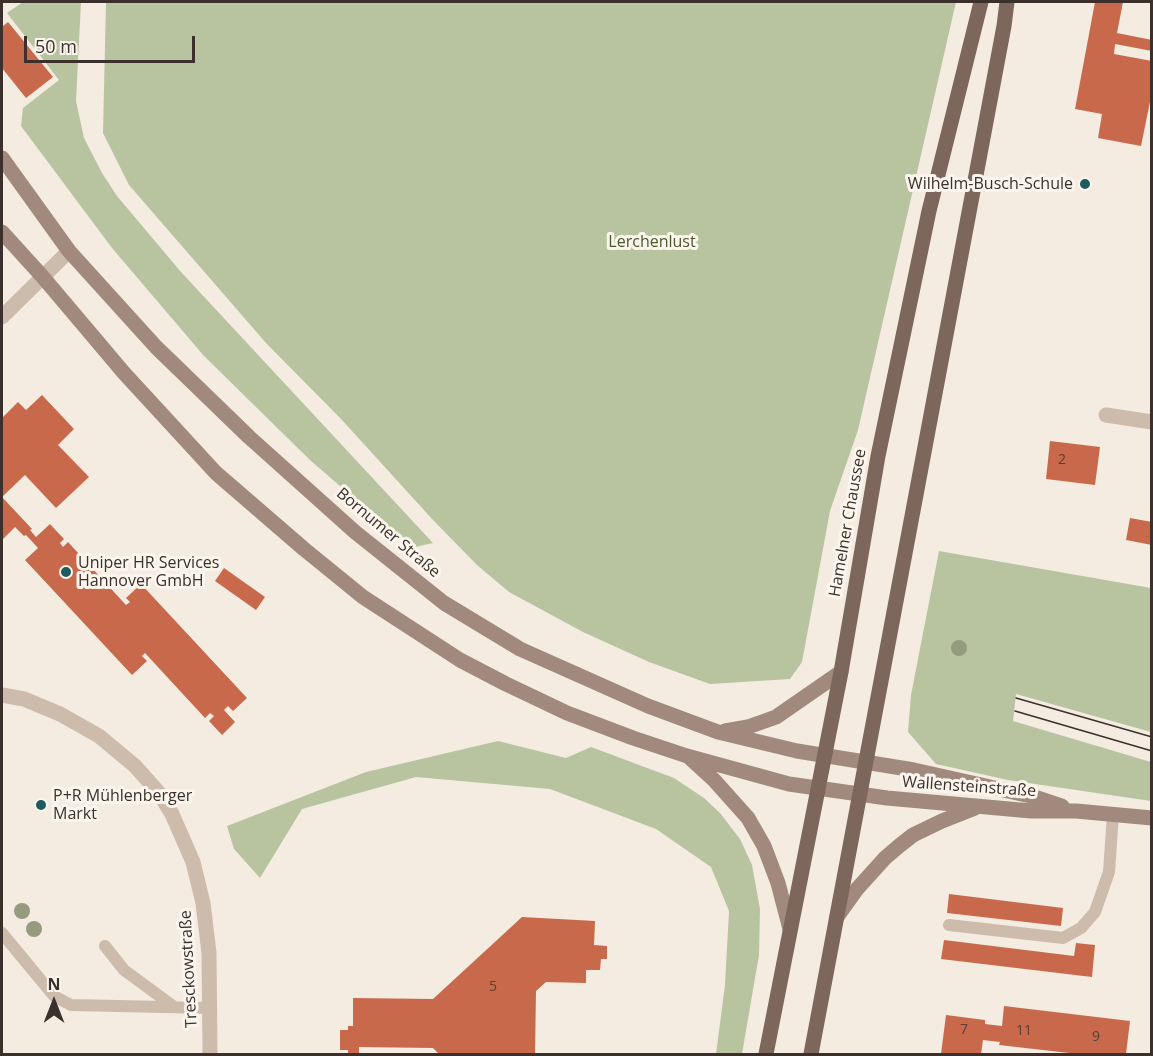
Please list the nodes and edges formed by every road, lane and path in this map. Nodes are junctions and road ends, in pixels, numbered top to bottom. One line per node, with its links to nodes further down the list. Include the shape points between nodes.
1 (981, 2): 10 (main road, Hamelner Chaussee, via 929,211 878,456)
2 (1007, 2): 15 (main road)
3 (2, 158): 5 (main road, Bornumer Straße)
4 (2, 232): 6 (main road)
5 (69, 251): 6 (street); 12 (main road, Bornumer Straße, via 156,347 249,437 355,532 444,603 520,649 648,706)
6 (42, 276): 7 (street); 14 (main road, via 216,473 363,597 460,660 506,684 567,712)
7 (2, 317)
8 (1106, 415): 9 (street)
9 (1152, 422)
10 (841, 672): 12 (main road, via 776,717 747,728); 13 (main road, Hamelner Chaussee)
11 (2, 695): 28 (street, Tresckowstraße, via 24,699 60,714 99,736 135,766 159,794 192,862 203,903)
12 (718, 732): 13 (main road, Bornumer Straße)
13 (824, 755): 15 (main road, Bornumer Straße); 16 (main road, Hamelner Chaussee)
14 (687, 756): 16 (main road); 24 (main road, via 748,818 764,846)
15 (866, 762): 17 (main road); 19 (main road, Wallensteinstraße, via 1035,797)
16 (818, 789): 17 (main road); 24 (main road, Hamelner Chaussee)
17 (860, 796): 18 (main road, Wallensteinstraße); 22 (main road)
18 (977, 806): 19 (main road, Wallensteinstraße); 22 (main road, via 942,820 899,846 863,882)
19 (1076, 811): 20 (main road, Wallensteinstraße)
20 (1113, 814): 21 (main road, Wallensteinstraße); 23 (lane, via 1109,872 1095,912 1081,928 1063,938)
21 (1152, 818)
22 (837, 917): 31 (main road)
23 (949, 926)
24 (790, 929): 30 (main road, Hamelner Chaussee)
25 (2, 933): 27 (lane, via 54,996 71,1005)
26 (105, 946): 27 (lane, via 124,970)
27 (173, 1006): 28 (lane)
28 (210, 1008): 29 (street, Tresckowstraße)
29 (210, 1054)
30 (766, 1054)
31 (811, 1054)

